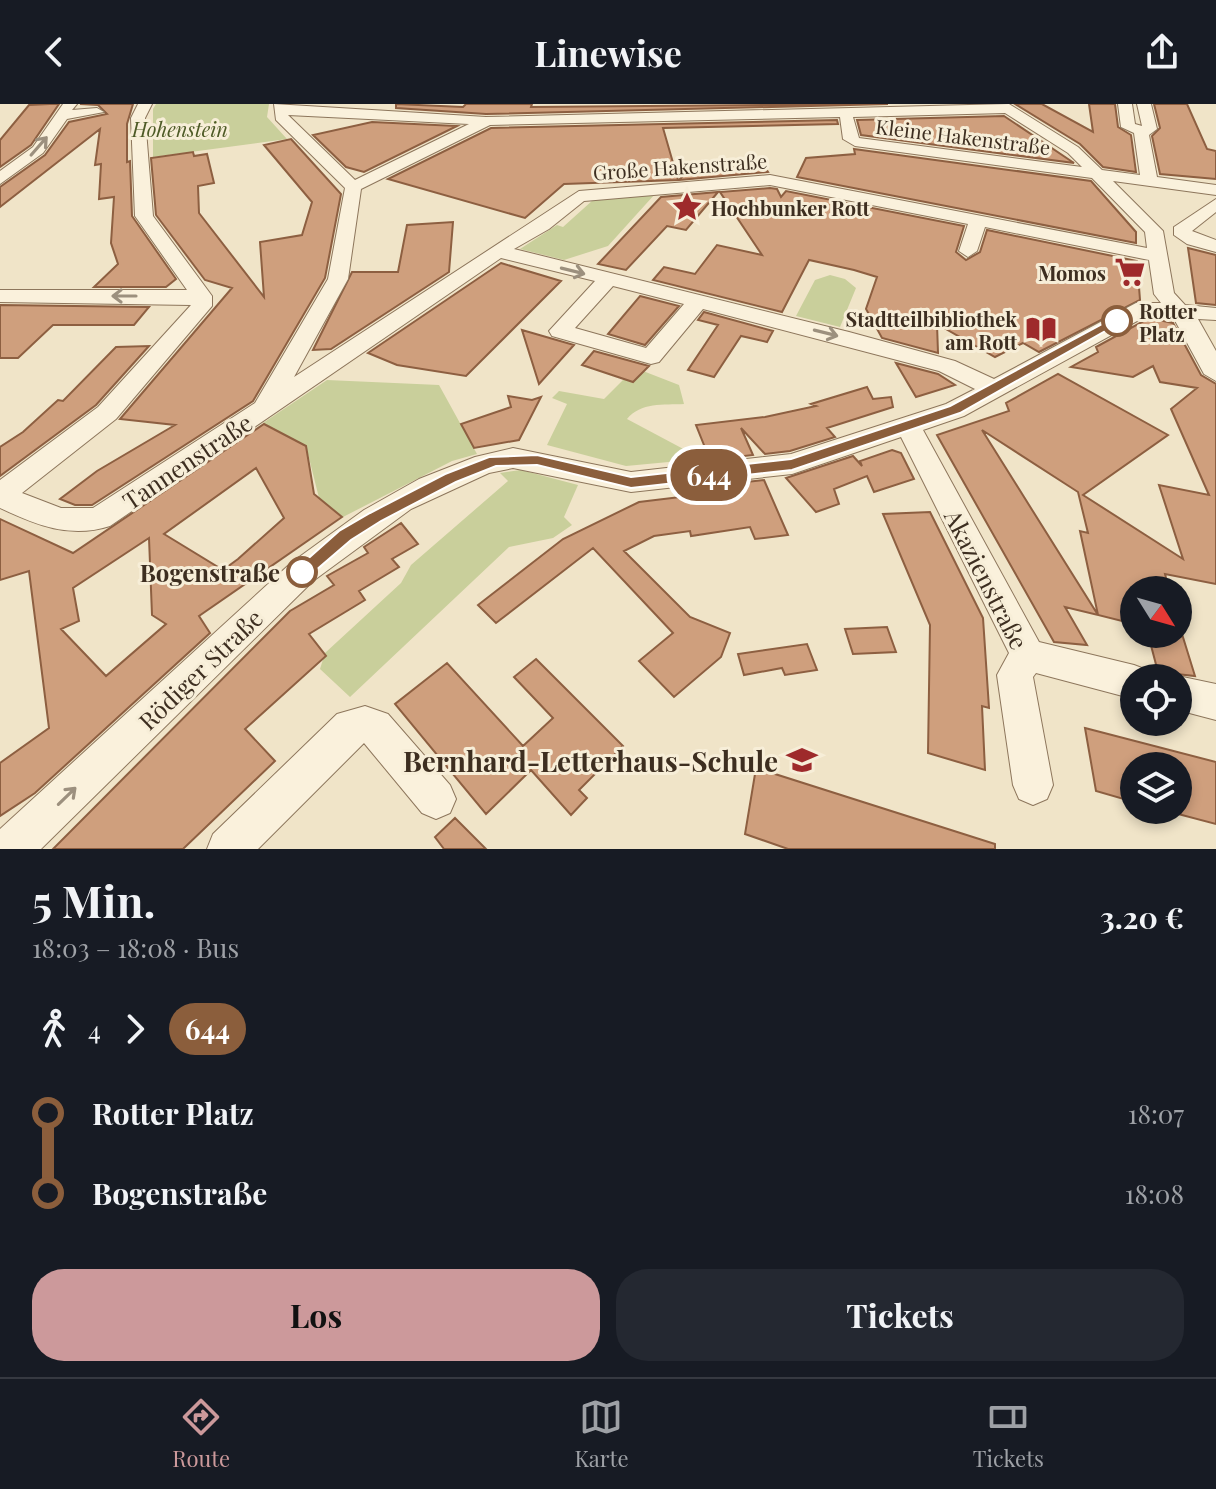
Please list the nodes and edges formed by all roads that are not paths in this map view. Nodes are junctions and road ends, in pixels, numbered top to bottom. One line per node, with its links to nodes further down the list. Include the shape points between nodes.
1 (145, 104): 27 (street, via 138,118 144,216)
2 (498, 104): 11 (street)
3 (1125, 104): 12 (street, via 1128,127)
4 (1144, 104): 12 (street, via 1150,129)
5 (281, 107): 11 (street); 17 (street, via 281,117)
6 (1004, 107): 9 (street); 14 (street)
7 (66, 109): 8 (street); 15 (street, one-way to 7, via 38,150)
8 (97, 112)
9 (846, 113): 10 (street); 14 (street, Kleine Hakenstraße, via 850,139 867,145)
10 (649, 118): 11 (street); 13 (street, via 648,129)
11 (486, 121): 17 (street)
12 (1141, 131): 16 (street)
13 (625, 132)
14 (1098, 172): 16 (street, Kleine Hakenstraße); 24 (street, via 1154,231)
15 (0, 179)
16 (1149, 180): 18 (street, Kleine Hakenstraße)
17 (353, 187): 33 (street, Tannenstraße, via 338,279)
18 (1216, 190)
19 (1216, 204): 21 (street, via 1182,227 1185,236)
20 (978, 221): 22 (street, Große Hakenstraße, via 759,179 579,196); 23 (street); 24 (street, Große Hakenstraße)
21 (1216, 246)
22 (498, 251): 25 (street, one-way to 25); 33 (street, Große Hakenstraße)
23 (968, 251)
24 (1158, 256): 29 (street, via 1164,294)
25 (608, 279): 28 (street); 28 (street, via 560,331 651,357)
26 (0, 296): 27 (street, one-way to 26)
27 (202, 296): 35 (street, via 201,306 107,413)
28 (698, 301): 32 (street, one-way to 32, via 947,366)
29 (1174, 308): 30 (street, Rödiger Straße); 31 (street, via 1190,323); 32 (street, Rödiger Straße, via 1144,308 1128,315)
30 (1216, 314)
31 (1216, 374)
32 (996, 389): 34 (street, Rödiger Straße)
33 (264, 409): 35 (street, Tannenstraße, via 100,518 59,521)
34 (908, 425): 36 (street, Akazienstraße); 42 (street, Rödiger Straße, one-way to 34, via 302,572 345,536 451,478 513,458 631,482 664,481 792,464)
35 (0, 495)
36 (1028, 655): 37 (street); 40 (street, Akazienstraße, via 1015,675)
37 (1120, 678)
38 (1192, 696): 39 (street)
39 (1216, 702)
40 (1033, 785)
41 (436, 799): 43 (street, via 375,727 350,727)
42 (10, 849)
43 (228, 849)

